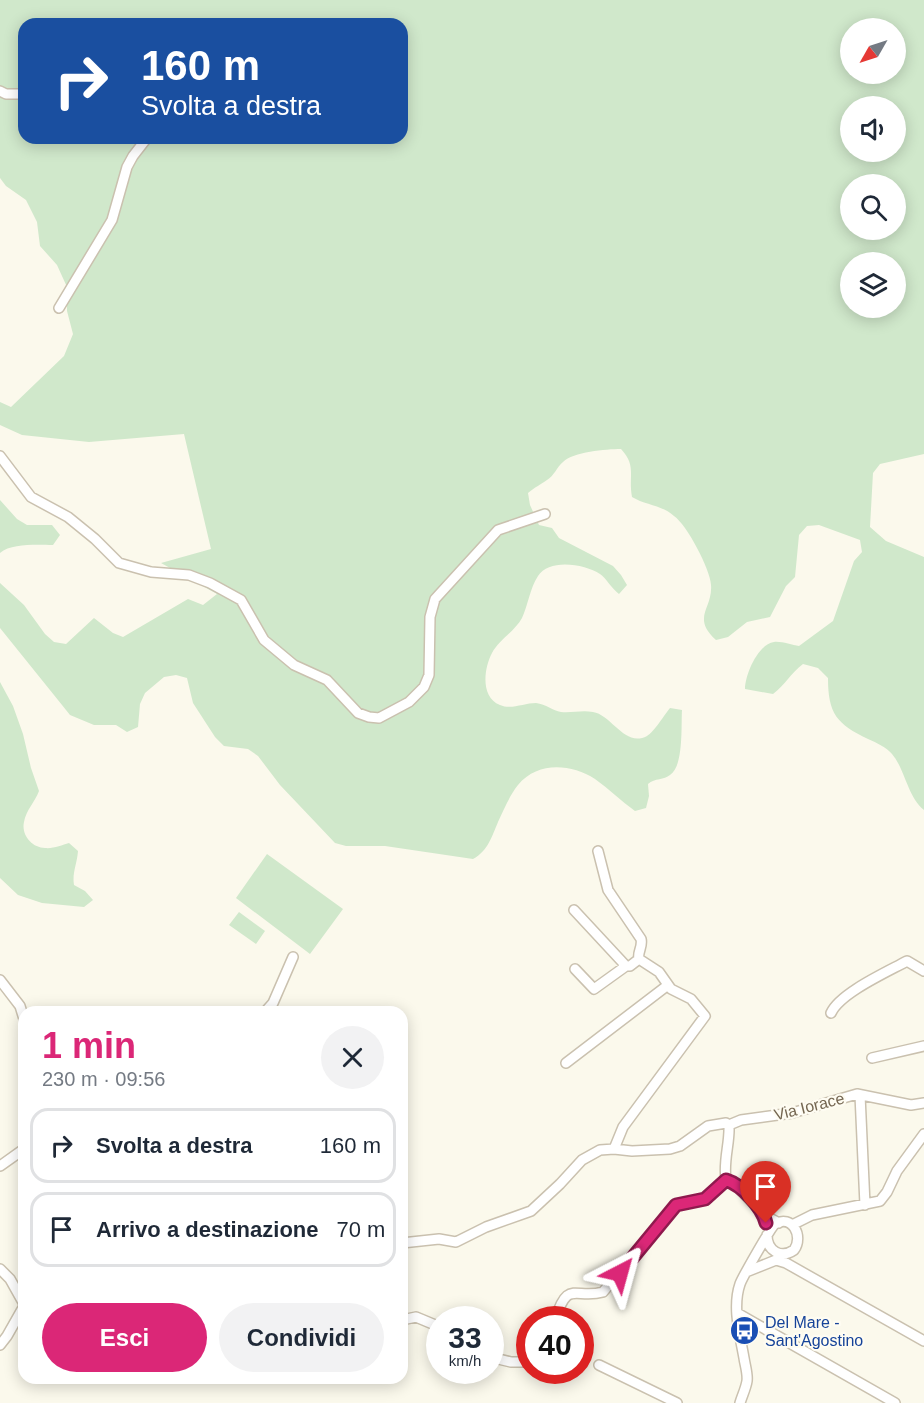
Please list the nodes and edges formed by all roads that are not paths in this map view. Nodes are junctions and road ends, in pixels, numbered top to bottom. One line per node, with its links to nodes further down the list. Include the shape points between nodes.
1 (0, 91): 2 (street)
2 (18, 94)
3 (142, 144): 4 (street, via 127,166 112,220)
4 (59, 308)
5 (0, 456): 6 (street, via 31,497 68,517 119,563 151,572 189,575 241,600 264,640 294,665 327,680 358,713 369,717 379,718 409,702 424,687 429,675 430,617 435,599 498,530)
6 (545, 514)
7 (598, 851): 10 (street, via 608,890 641,939)
8 (574, 910): 11 (street)
9 (294, 957): 17 (street)
10 (639, 959): 11 (street); 15 (street, via 656,969)
11 (626, 966): 12 (street, via 594,988)
12 (575, 969)
13 (924, 971): 18 (street, via 907,961 845,997)
14 (0, 980): 16 (street)
15 (668, 985): 21 (street); 26 (street, via 691,999 705,1016 623,1127)
16 (20, 1006)
17 (270, 1006)
18 (831, 1013)
19 (924, 1046): 20 (street)
20 (872, 1058)
21 (566, 1063)
22 (860, 1095): 23 (street, Via Iorace, via 911,1105); 24 (street, Via Iorace); 30 (street)
23 (924, 1103)
24 (729, 1125): 26 (street, Via Iorace, via 708,1126 670,1149); 29 (street)
25 (924, 1134): 30 (street, via 883,1198)
26 (614, 1149): 37 (street, via 600,1150 582,1160 531,1211 456,1242 439,1239)
27 (18, 1153): 28 (street)
28 (0, 1166)
29 (726, 1180): 31 (street, via 736,1185); 42 (street, via 705,1199 676,1205 603,1293 572,1293)
30 (864, 1205): 32 (street)
31 (764, 1215): 33 (street); 35 (street)
32 (812, 1215): 34 (street); 36 (street)
33 (779, 1222): 34 (street); 35 (street)
34 (792, 1225): 36 (street)
35 (767, 1234): 38 (street, via 769,1246); 40 (street)
36 (799, 1236): 38 (street, via 794,1250)
37 (408, 1242)
38 (777, 1253): 40 (street)
39 (0, 1269): 41 (street)
40 (748, 1270): 43 (street, via 740,1283); 47 (street, via 776,1260 786,1263)
41 (18, 1294)
42 (560, 1306)
43 (737, 1313): 51 (street, via 748,1379); 52 (street)
44 (18, 1316): 48 (street)
45 (408, 1319): 46 (street)
46 (426, 1321)
47 (924, 1341)
48 (0, 1345)
49 (598, 1365): 50 (street)
50 (677, 1403)
51 (740, 1403)
52 (896, 1403)

